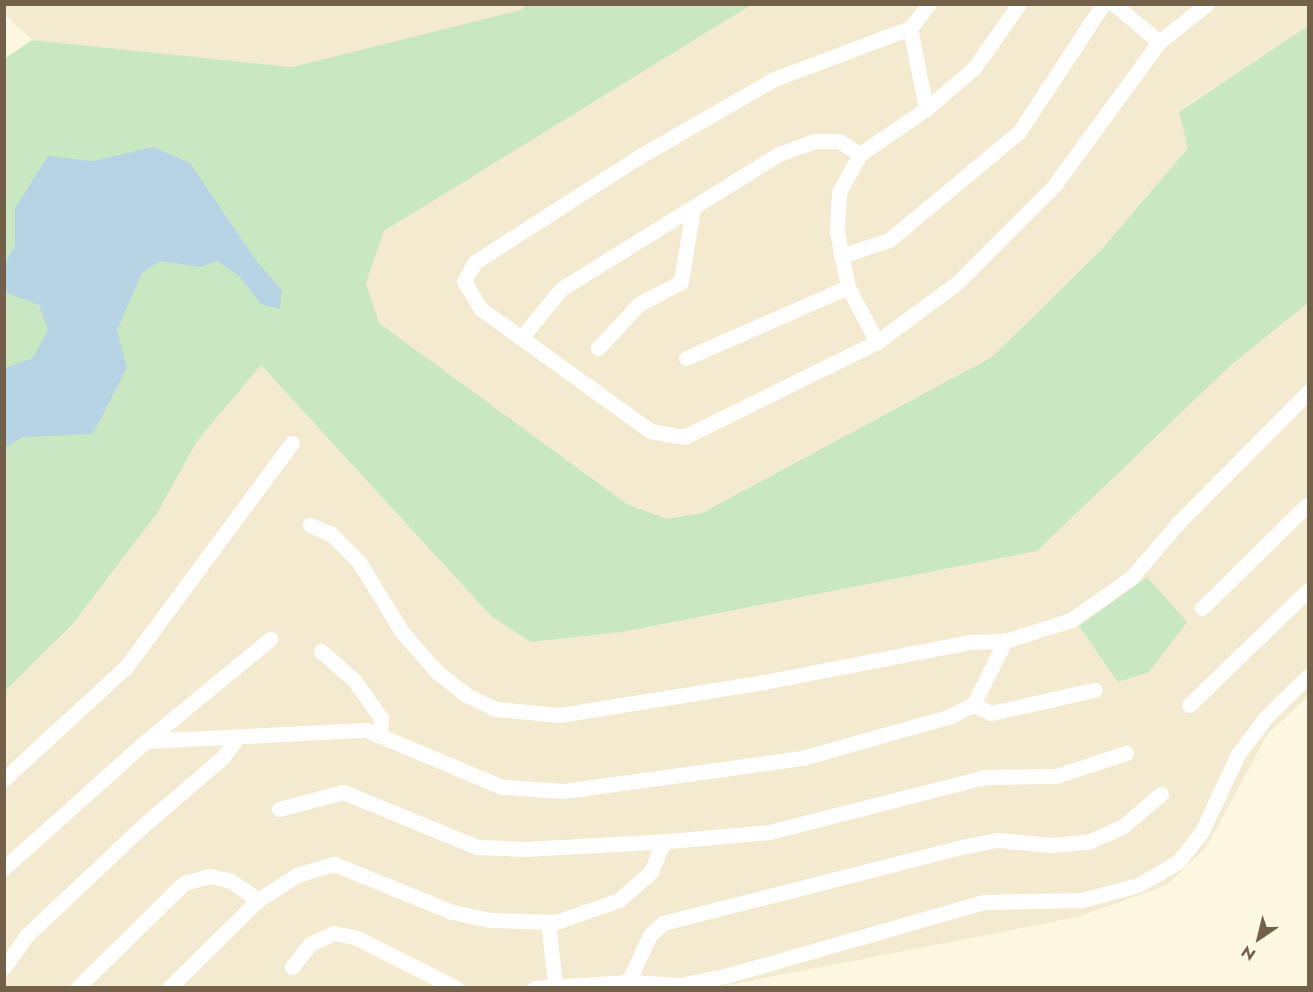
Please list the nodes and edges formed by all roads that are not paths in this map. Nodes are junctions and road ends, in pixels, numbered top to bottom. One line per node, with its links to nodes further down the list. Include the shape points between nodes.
1 (928, 4): 6 (street)
2 (1019, 4): 8 (street, via 974,68)
3 (1103, 4): 11 (street, via 1019,132 889,240)
4 (1114, 4): 7 (street)
5 (1207, 4): 7 (street)
6 (910, 28): 8 (street); 13 (street, via 774,79 640,156 476,262 464,281 481,309)
7 (1159, 42): 14 (street, via 1053,187 958,282)
8 (926, 109): 9 (street)
9 (860, 154): 10 (street, via 839,141 815,141 779,154); 11 (street, via 839,192)
10 (693, 208): 13 (street, via 561,289); 15 (street, via 681,282 639,304)
11 (841, 256): 12 (street)
12 (848, 287): 14 (street); 16 (street)
13 (521, 338): 14 (street, via 650,431 684,437)
14 (877, 342)
15 (598, 348)
16 (686, 358)
17 (1308, 392): 24 (street, via 1178,523 1131,578 1071,620)
18 (292, 443): 34 (street, via 126,667)
19 (1308, 504): 22 (street)
20 (310, 525): 24 (street, via 331,534 358,562 402,632 437,672 466,695 496,709 559,715 764,682 970,642)
21 (1308, 590): 29 (street)
22 (1202, 608)
23 (270, 639): 32 (street)
24 (1005, 640): 28 (street)
25 (321, 651): 30 (street, via 354,680 381,718)
26 (1308, 676): 43 (street, via 1267,716 1238,754 1202,831 1178,862 1138,885 1082,900 984,902 680,985)
27 (1094, 690): 28 (street, via 991,713)
28 (973, 705): 30 (street, via 948,717 802,758 564,790 502,787)
29 (1189, 705)
30 (380, 735): 31 (street, via 366,730)
31 (239, 736): 32 (street); 42 (street, via 222,758 27,935)
32 (146, 741): 38 (street)
33 (1126, 753): 37 (street, via 1056,776 984,777 769,832)
34 (4, 779)
35 (1161, 794): 43 (street, via 1122,826 1088,842 1051,845 998,840 977,844 663,923 650,935)
36 (279, 809): 37 (street, via 343,792 477,847 526,849)
37 (663, 842): 40 (street, via 651,872 619,900)
38 (4, 868)
39 (258, 900): 40 (street, via 297,876 334,864 452,912 490,920); 45 (street, via 231,881 210,876 184,883); 46 (street)
40 (548, 922): 44 (street)
41 (292, 967): 47 (street, via 310,944 334,933 357,938)
42 (4, 968)
43 (628, 981): 44 (street)
44 (555, 984): 48 (street)
45 (77, 987)
46 (169, 987)
47 (456, 987)
48 (535, 987)

